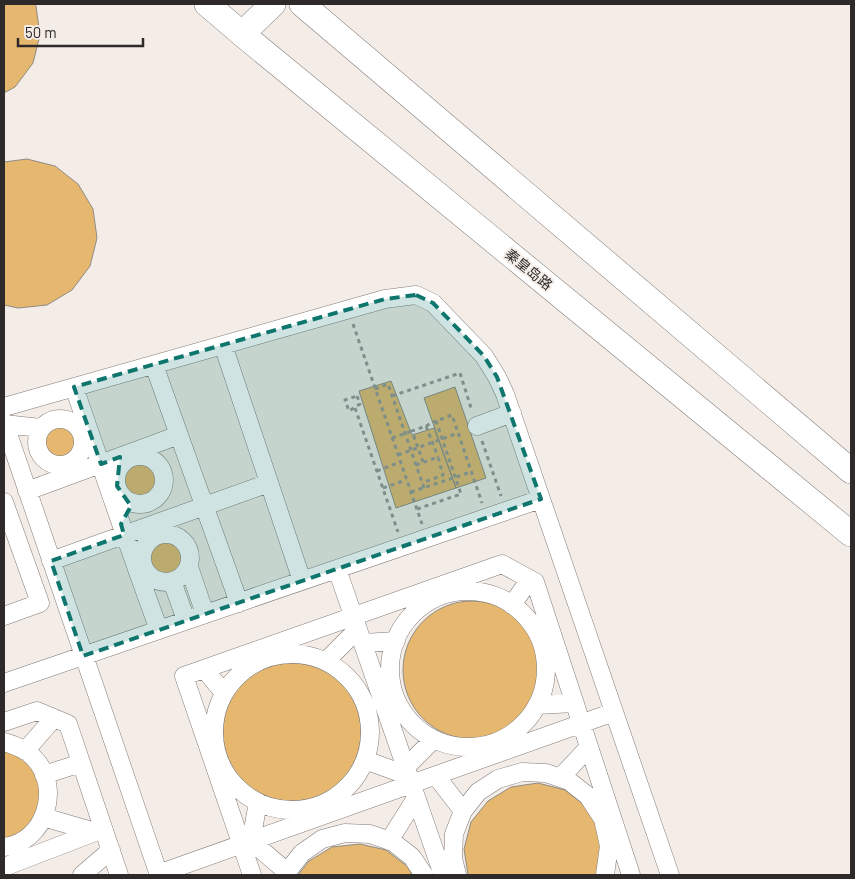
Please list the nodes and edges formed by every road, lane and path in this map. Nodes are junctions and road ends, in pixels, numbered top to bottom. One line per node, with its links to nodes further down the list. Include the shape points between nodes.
1 (207, 4): 4 (street, 秦皇岛路)
2 (273, 4): 4 (street)
3 (302, 4): 42 (street)
4 (242, 34): 64 (street, 秦皇岛路)
5 (348, 310): 6 (street); 8 (path); 14 (street, via 385,299 416,295 433,303 484,356)
6 (223, 345): 7 (street); 49 (street)
7 (154, 365): 9 (street); 23 (street)
8 (375, 389): 11 (path, via 388,384); 24 (path)
9 (76, 392): 10 (street); 16 (street); 26 (street)
10 (46, 395): 12 (street); 16 (street)
11 (392, 396): 19 (path, via 460,373); 21 (path)
12 (4, 407)
13 (355, 408): 13 (path, via 349,410 345,400 357,396 360,404); 41 (path)
14 (512, 413): 19 (street); 55 (street)
15 (436, 421): 18 (path); 22 (path, via 452,415); 25 (path)
16 (54, 422): 17 (street); 26 (street, via 75,423); 33 (street, via 38,435 37,442)
17 (4, 423): 32 (street)
18 (426, 426): 20 (path); 27 (path)
19 (477, 426): 60 (path)
20 (412, 431): 21 (path); 29 (path)
21 (405, 433): 24 (path); 30 (path)
22 (457, 433): 25 (path); 44 (path)
23 (179, 436): 28 (street); 37 (street)
24 (392, 438): 31 (path)
25 (442, 438): 27 (path); 46 (path)
26 (85, 440): 39 (street); 40 (street)
27 (432, 442): 29 (path); 34 (path)
28 (152, 445): 40 (street); 43 (street)
29 (418, 447): 30 (path); 36 (path)
30 (411, 450): 31 (path); 38 (path)
31 (398, 454): 35 (path)
32 (15, 455): 33 (street); 53 (street)
33 (43, 455): 39 (street, via 56,465); 53 (street)
34 (438, 457): 36 (path); 45 (path)
35 (400, 462): 41 (path); 47 (path)
36 (423, 462): 38 (path)
37 (189, 464): 43 (street); 58 (street)
38 (416, 465): 50 (path)
39 (69, 469): 40 (street); 53 (street)
40 (114, 469): 43 (street, via 139,456 153,460); 57 (street, via 120,494 125,500); 63 (street)
41 (377, 471): 51 (path)
42 (851, 471)
43 (162, 472): 57 (street, via 164,487 160,494 155,500); 61 (street)
44 (471, 472): 46 (path); 62 (path)
45 (443, 475): 48 (path); 50 (path)
46 (456, 478): 48 (path); 59 (path, via 461,494)
47 (406, 480): 51 (path); 54 (path)
48 (445, 481): 52 (path)
49 (269, 483): 58 (street); 75 (street)
50 (422, 483): 52 (path)
51 (383, 488): 69 (path)
52 (424, 488): 54 (path)
53 (30, 490): 71 (street)
54 (411, 492): 59 (path)
55 (541, 499): 60 (street); 99 (street)
56 (4, 502): 67 (street)
57 (139, 504): 63 (street); 65 (street)
58 (204, 506): 61 (street); 68 (street)
59 (416, 509): 66 (path)
60 (506, 511): 62 (street)
61 (177, 516): 65 (street); 70 (street)
62 (487, 518): 66 (street)
63 (124, 533): 65 (street); 71 (street); 72 (street)
64 (851, 534)
65 (152, 535): 70 (street, via 180,538); 72 (street, via 143,552)
66 (427, 538): 69 (street)
67 (10, 541): 81 (street, via 40,603)
68 (217, 542): 70 (street); 78 (street)
69 (403, 546): 73 (street)
70 (188, 554): 76 (street, via 184,574); 82 (street)
71 (51, 561): 89 (street)
72 (141, 569): 76 (street, via 155,580); 86 (street)
73 (337, 569): 75 (street); 85 (street)
74 (530, 579): 77 (street, via 502,564); 80 (street); 88 (street, via 535,582)
75 (302, 581): 78 (street)
76 (172, 582): 84 (street)
77 (434, 593): 80 (street, via 483,592); 85 (street); 87 (street, via 415,611 400,630)
78 (238, 603): 82 (street)
79 (4, 605): 81 (street)
80 (512, 605): 88 (street, via 525,615 540,638)
81 (27, 607): 83 (street)
82 (205, 614): 84 (street)
83 (4, 616)
84 (186, 620): 86 (street)
85 (358, 629): 87 (street); 90 (street); 91 (street); 95 (street)
86 (159, 630): 89 (street)
87 (396, 641): 95 (street, via 392,652)
88 (548, 643): 96 (street); 97 (street, via 543,692)
89 (84, 656): 93 (street); 132 (street)
90 (258, 656): 91 (street, via 307,654); 92 (street); 94 (street)
91 (326, 661): 98 (street, via 349,678)
92 (204, 669): 94 (street); 108 (street, via 184,676)
93 (4, 683)
94 (224, 693): 108 (street, via 215,716)
95 (389, 696): 98 (street); 103 (street, via 396,700 412,723); 115 (street)
96 (574, 704): 97 (street); 102 (street)
97 (537, 705): 103 (street, via 531,716 512,734 487,745 460,747)
98 (366, 708): 109 (street, via 370,728 368,754)
99 (614, 712): 102 (street); 139 (street)
100 (54, 718): 101 (street, via 37,711); 106 (street); 110 (street, via 68,724)
101 (4, 722)
102 (581, 724): 105 (street); 107 (street)
103 (434, 739): 115 (street)
104 (4, 742): 106 (street)
105 (589, 747): 113 (street); 120 (street)
106 (25, 751): 111 (street, via 34,758)
107 (492, 756): 112 (street); 114 (street)
108 (216, 758): 116 (street, via 236,786); 124 (street)
109 (364, 760): 115 (street); 118 (street, via 355,779)
110 (81, 763): 111 (street); 121 (street)
111 (44, 775): 119 (street, via 48,790)
112 (436, 776): 115 (street); 117 (street)
113 (560, 778): 114 (street, via 546,773 522,772); 120 (street, via 588,796)
114 (498, 779): 117 (street, via 478,792)
115 (411, 781): 118 (street); 123 (street); 135 (street)
116 (258, 802): 118 (street); 124 (street)
117 (463, 811): 136 (street, via 454,834 453,858)
118 (313, 814): 122 (street); 124 (street)
119 (43, 817): 121 (street); 125 (street, via 27,838)
120 (610, 825): 137 (street); 138 (street)
121 (99, 830): 126 (street); 128 (street)
122 (322, 839): 123 (street, via 345,833 370,834); 129 (street, via 302,853)
123 (389, 841): 134 (street, via 412,857)
124 (246, 843): 129 (street); 132 (street); 133 (street)
125 (10, 845): 128 (street)
126 (110, 850): 130 (street); 131 (street)
127 (4, 867): 128 (street)
128 (24, 868)
129 (286, 874)
130 (82, 875)
131 (119, 875)
132 (159, 875)
133 (252, 875)
134 (424, 875)
135 (443, 875)
136 (457, 875)
137 (605, 875)
138 (631, 875)
139 (670, 875)

